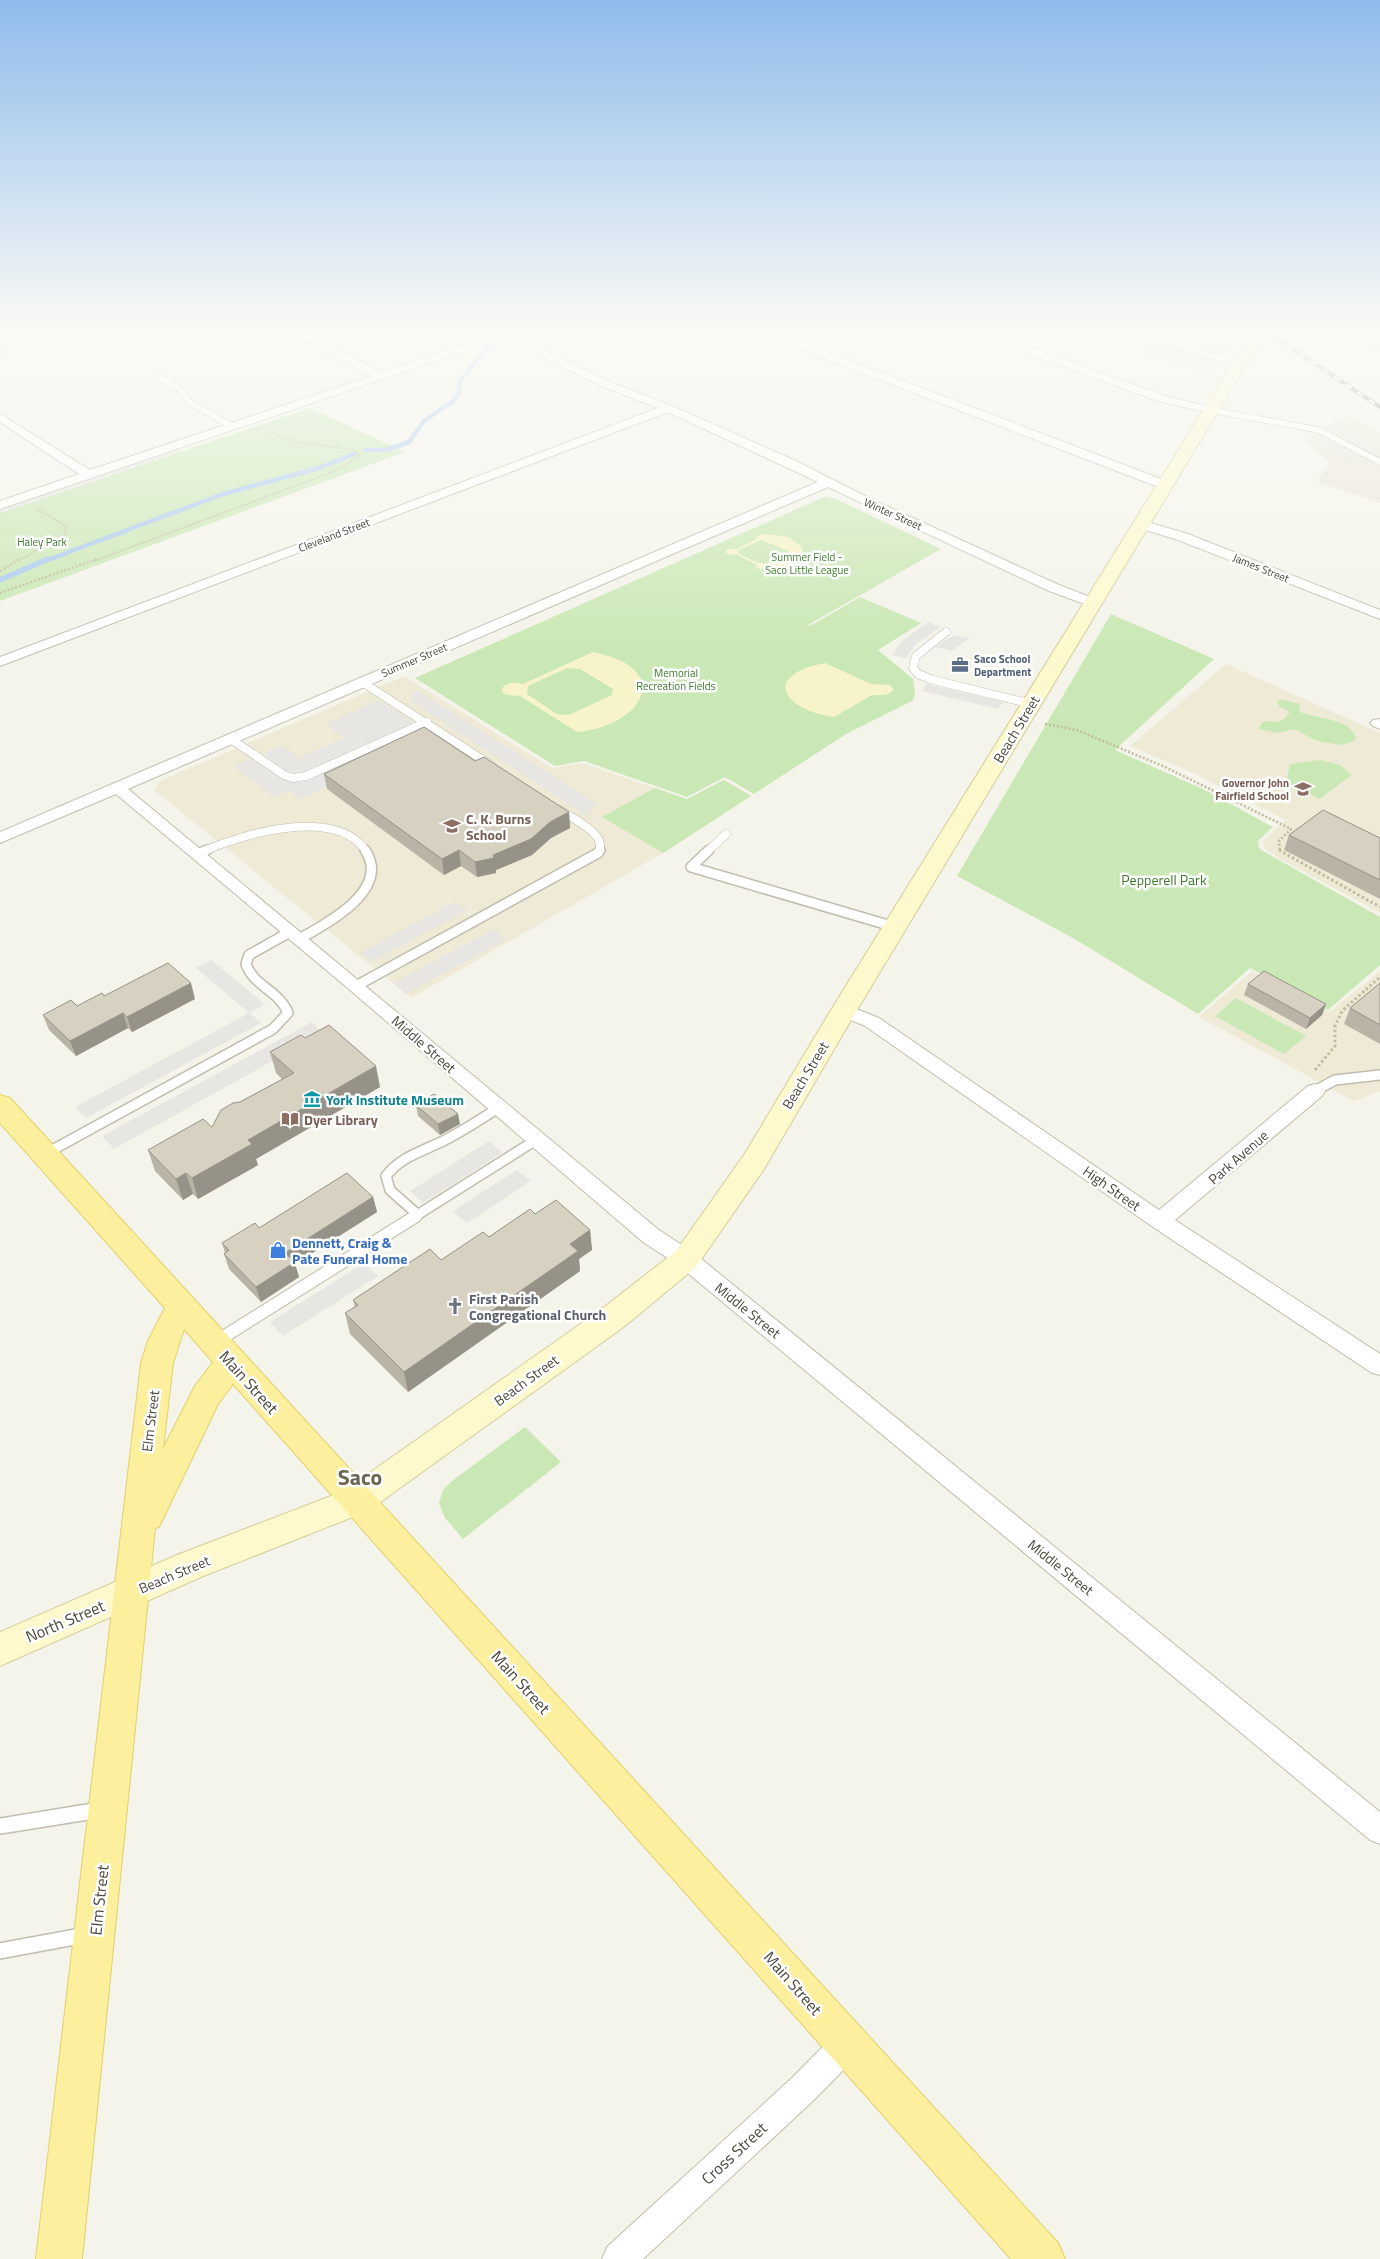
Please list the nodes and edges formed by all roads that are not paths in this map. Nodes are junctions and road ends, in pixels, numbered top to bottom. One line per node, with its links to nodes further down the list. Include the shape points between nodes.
1 (28, 435): 9 (street)
2 (208, 435): 9 (street)
3 (596, 435): 17 (street, Cleveland Street)
4 (728, 435): 10 (street, Winter Street)
5 (1035, 435): 11 (street)
6 (1195, 435): 11 (main road, Beach Street)
7 (1333, 435): 8 (lane, via 1362,455)
8 (1380, 462)
9 (89, 475): 12 (street)
10 (829, 482): 14 (street, Winter Street, via 1054,588); 18 (street, Summer Street)
11 (1165, 485): 13 (main road, Beach Street)
12 (0, 505)
13 (1141, 524): 14 (main road, Beach Street); 15 (street, James Street, via 1183,537)
14 (1093, 603): 19 (main road, Beach Street)
15 (1380, 616)
16 (946, 632): 19 (lane, via 916,656 913,665 918,674)
17 (0, 662)
18 (362, 682): 20 (lane); 21 (street, Summer Street)
19 (1027, 711): 28 (main road, Beach Street)
20 (427, 722): 21 (lane, via 306,776 293,778); 22 (lane)
21 (231, 739): 23 (street, Summer Street)
22 (500, 770)
23 (118, 788): 26 (street, Summer Street); 27 (street, Middle Street)
24 (549, 803): 30 (lane, via 598,836 602,847 590,859)
25 (726, 834): 28 (lane, via 691,867)
26 (0, 838)
27 (197, 854): 29 (street, Middle Street); 29 (lane, via 230,840 289,828 325,829 359,843 371,861 372,870 360,895 339,916)
28 (895, 927): 31 (main road, Beach Street)
29 (294, 936): 30 (street, Middle Street); 37 (lane, via 249,956 246,964 250,973 287,1007 288,1013 281,1023)
30 (356, 986): 35 (street, Middle Street)
31 (844, 1010): 39 (street, High Street, via 872,1022); 40 (main road, Beach Street, via 754,1162)
32 (1380, 1075): 33 (lane, via 1335,1080)
33 (1315, 1091): 39 (street, Park Avenue)
34 (0, 1105): 37 (main road, Main Street)
35 (498, 1108): 36 (street, Middle Street); 38 (lane, via 389,1170 386,1176 390,1190)
36 (536, 1140): 38 (lane); 40 (street, Middle Street, via 651,1236)
37 (44, 1154): 41 (main road, Main Street)
38 (417, 1214): 42 (lane)
39 (1160, 1221): 43 (street, High Street)
40 (686, 1259): 44 (main road, Beach Street, via 614,1317); 50 (street, Middle Street)
41 (181, 1308): 42 (main road, Main Street); 45 (main road, Elm Street, via 168,1326 161,1345)
42 (222, 1353): 44 (main road, Main Street); 45 (main road, Elm Street, via 206,1394)
43 (1380, 1366)
44 (356, 1502): 46 (main road, Beach Street, via 189,1566); 53 (main road, Main Street)
45 (136, 1540): 46 (main road, Elm Street)
46 (130, 1593): 47 (main road, North Street); 48 (main road, Elm Street)
47 (0, 1649)
48 (108, 1809): 49 (lane); 51 (main road, Elm Street)
49 (0, 1826)
50 (1380, 1830)
51 (95, 1934): 52 (lane); 54 (main road, Elm Street)
52 (0, 1951)
53 (847, 2044): 55 (street, Cross Street, via 804,2088); 56 (main road, Main Street)
54 (59, 2259)
55 (619, 2259)
56 (1042, 2259)

